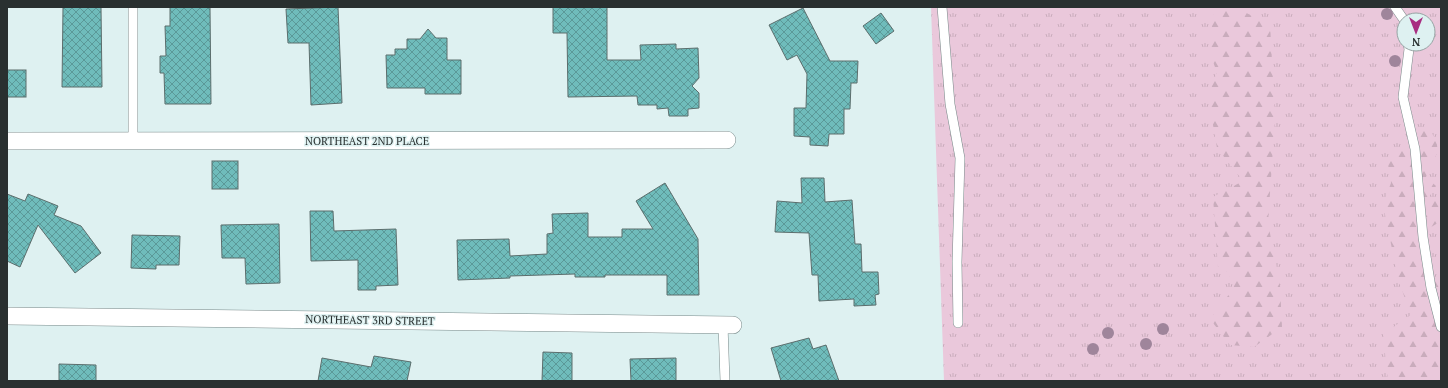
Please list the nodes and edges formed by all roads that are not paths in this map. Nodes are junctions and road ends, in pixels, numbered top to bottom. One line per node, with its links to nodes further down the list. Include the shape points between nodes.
1 (133, 7): 6 (lane)
2 (942, 7): 8 (lane, via 950,104 960,158)
3 (1408, 52): 10 (lane, via 1403,97 1415,149 1423,237 1431,288)
4 (726, 140): 6 (street, NORTHEAST 2ND PLACE)
5 (7, 141): 6 (street, NORTHEAST 2ND PLACE)
6 (133, 141)
7 (7, 316): 9 (street, NORTHEAST 3RD STREET)
8 (958, 323)
9 (728, 325): 11 (lane)
10 (1441, 327)
11 (725, 381)

